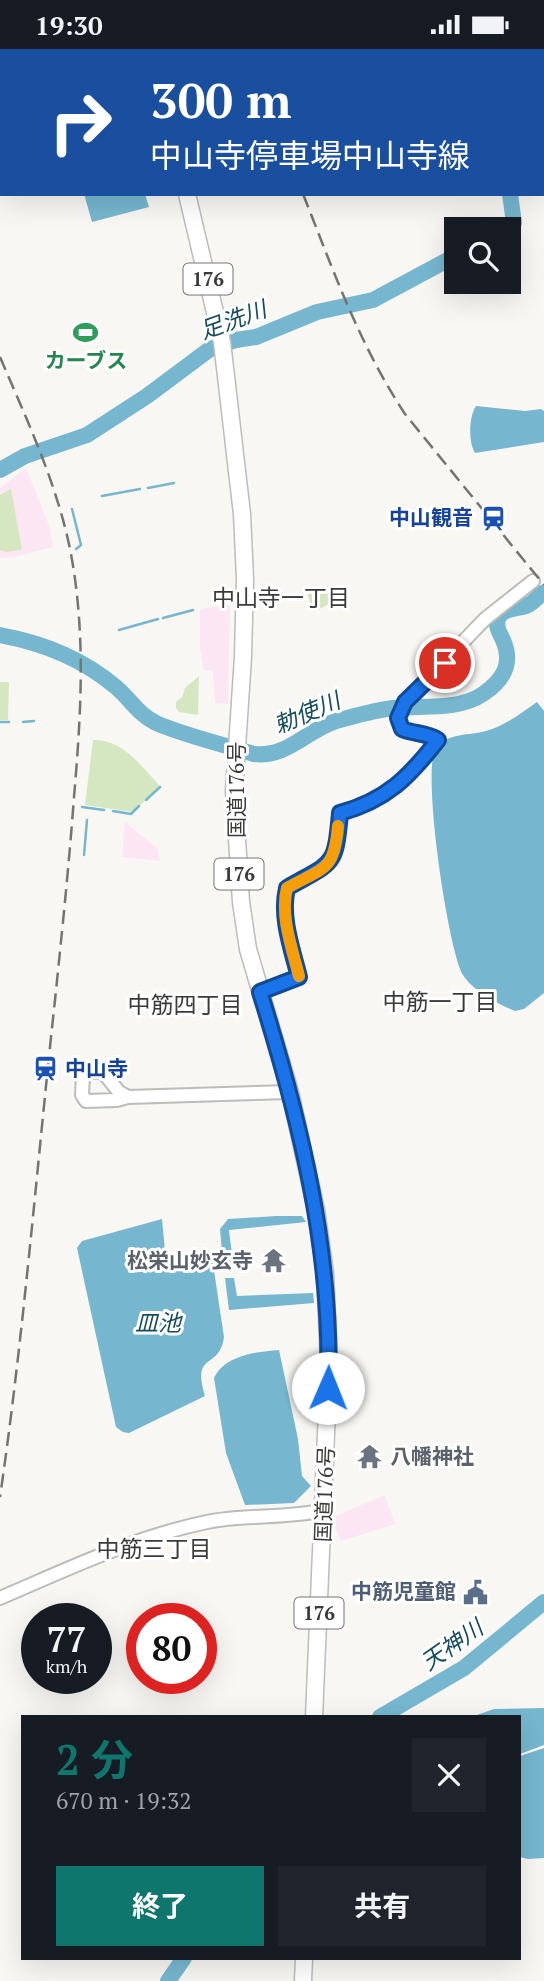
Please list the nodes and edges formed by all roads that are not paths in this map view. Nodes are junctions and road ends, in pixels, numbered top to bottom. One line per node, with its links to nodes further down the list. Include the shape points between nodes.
1 (187, 196): 3 (highway, 国道176号 / 176, via 223,345 242,514 243,657 234,816 241,902)
2 (533, 581): 3 (main road, via 485,619 402,707 398,718 402,729 438,740 388,793 340,813 336,851 329,864 287,888 286,921 299,977)
3 (260, 992): 4 (highway, 国道176号 / 176)
4 (290, 1092): 5 (main road); 6 (highway, 国道176号 / 176, via 325,1273 329,1363)
5 (128, 1097)
6 (324, 1510): 7 (main road, via 237,1517 164,1532); 8 (highway, 国道176号 / 176)
7 (0, 1598)
8 (314, 1715)
9 (304, 1960): 10 (highway)
10 (303, 1981)

